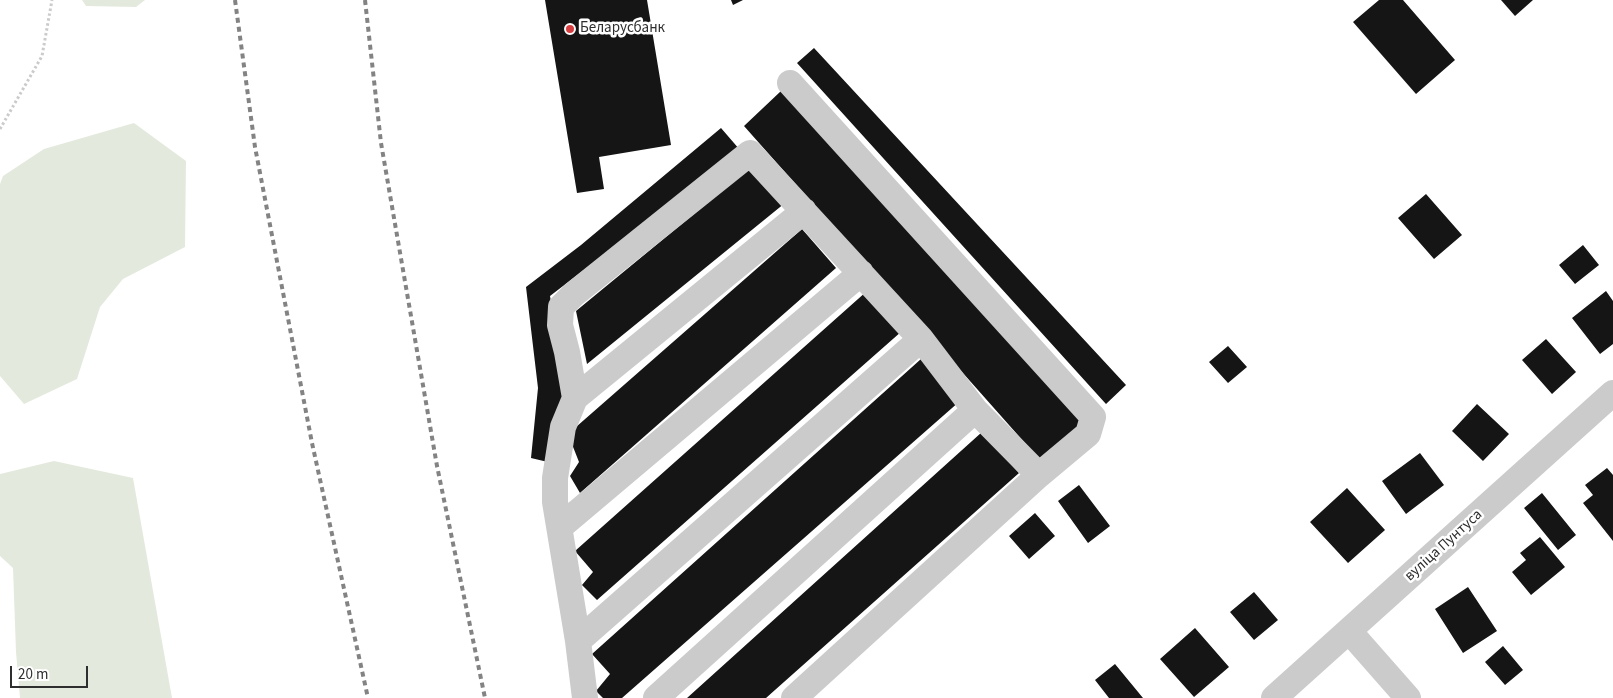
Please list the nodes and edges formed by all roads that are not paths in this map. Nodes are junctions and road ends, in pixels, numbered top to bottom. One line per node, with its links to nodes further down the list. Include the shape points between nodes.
1 (790, 83): 8 (street, via 1093,417 1088,434)
2 (804, 211): 3 (street); 6 (street); 6 (street, via 750,153 574,294 561,307 560,326)
3 (860, 273): 4 (street); 9 (street)
4 (920, 339): 7 (street); 11 (street)
5 (1613, 393): 10 (street, вуліца Пунтуса)
6 (575, 398): 9 (street, via 563,427 555,478)
7 (975, 410): 8 (street); 13 (street)
8 (1039, 475): 14 (street)
9 (560, 527): 11 (street)
10 (1349, 631): 15 (street, вуліца Пунтуса); 16 (street)
11 (578, 641): 12 (street)
12 (585, 698)
13 (656, 698)
14 (794, 698)
15 (1274, 698)
16 (1408, 698)

